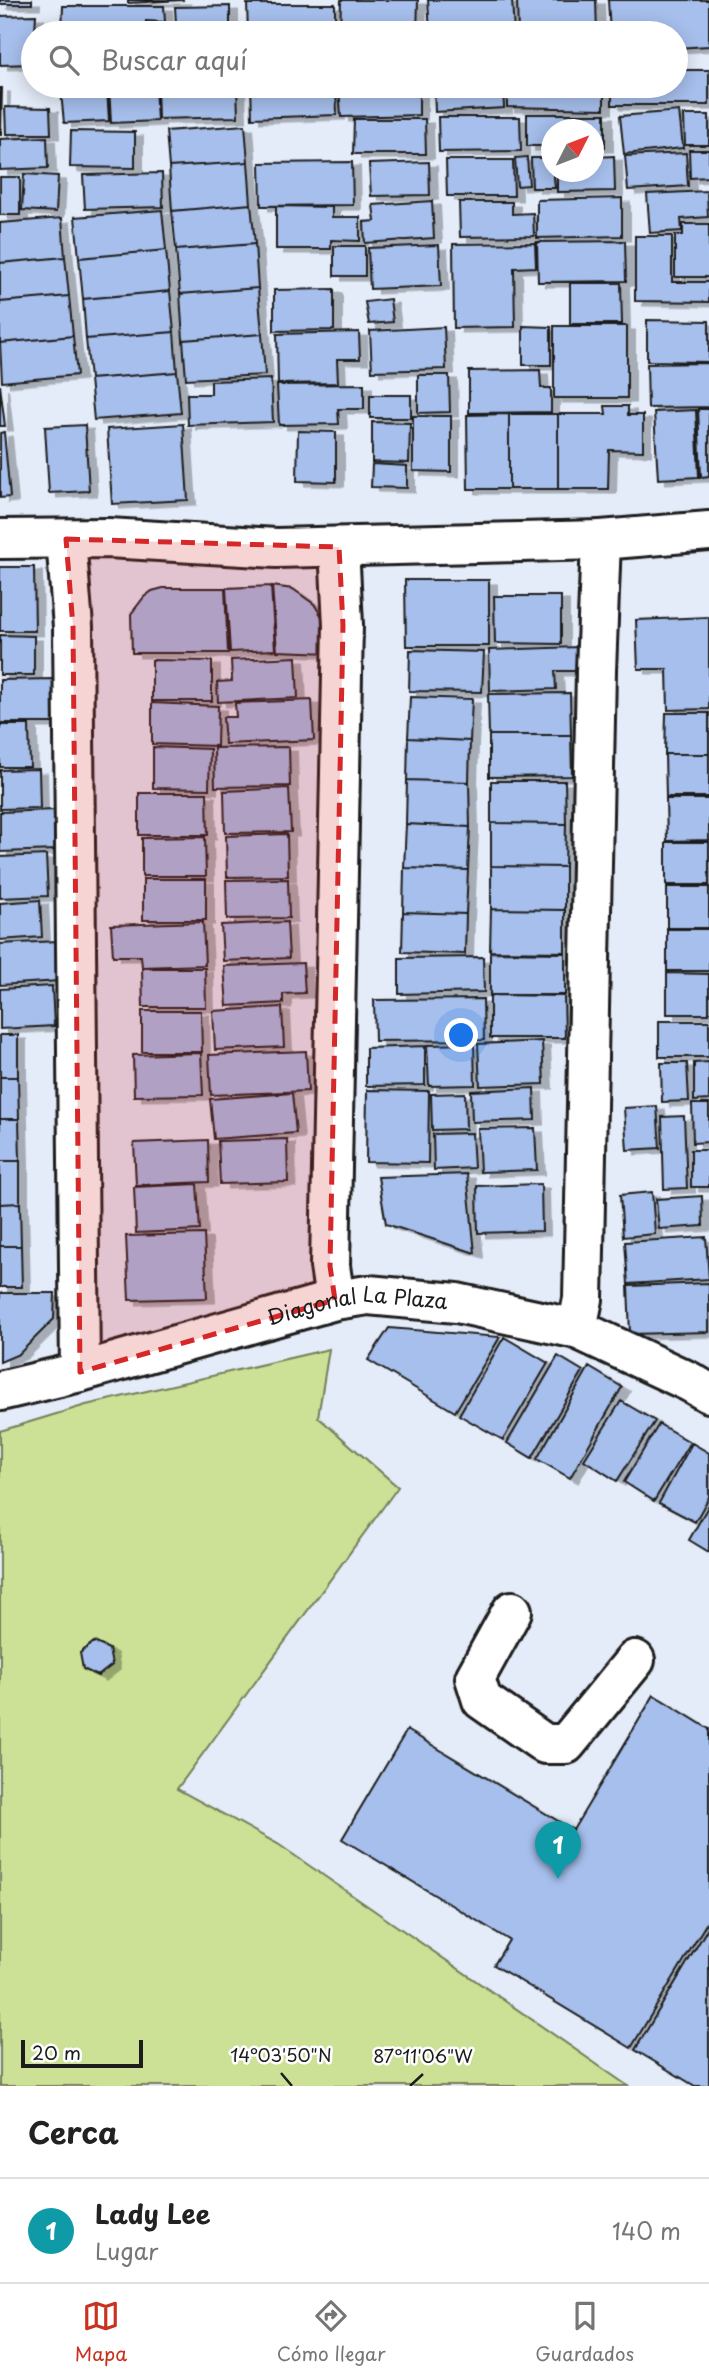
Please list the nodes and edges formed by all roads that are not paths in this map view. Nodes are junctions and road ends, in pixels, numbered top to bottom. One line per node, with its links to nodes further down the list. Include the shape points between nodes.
1 (709, 531): 4 (street)
2 (0, 539): 3 (street)
3 (66, 539): 5 (street); 8 (street, via 73,627)
4 (601, 540): 5 (street); 7 (street, via 583,1298)
5 (339, 547): 6 (street, via 344,625 330,1252)
6 (335, 1300): 7 (street, Diagonal La Plaza, via 368,1295 457,1303); 8 (street, Diagonal La Plaza)
7 (577, 1329): 9 (street, Diagonal La Plaza)
8 (80, 1372): 10 (street, Diagonal La Plaza)
9 (703, 1383)
10 (0, 1391)
11 (512, 1611): 12 (street, via 475,1678 482,1700 545,1744 566,1744)
12 (635, 1660)

